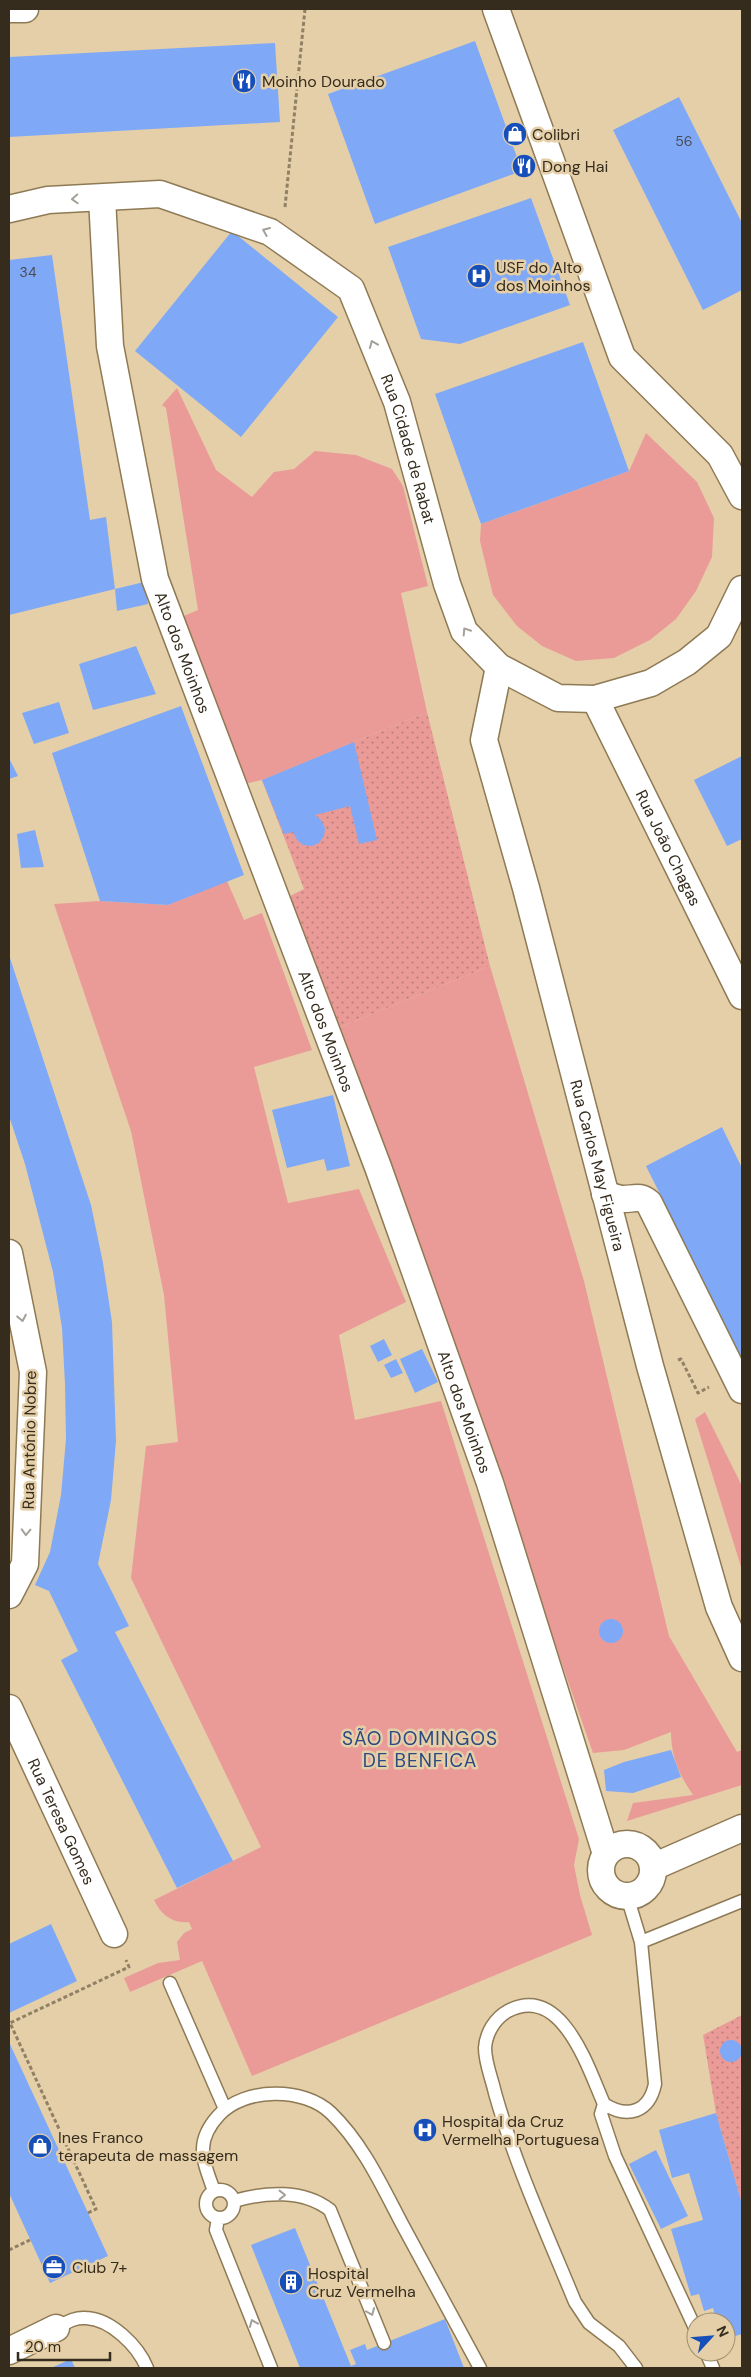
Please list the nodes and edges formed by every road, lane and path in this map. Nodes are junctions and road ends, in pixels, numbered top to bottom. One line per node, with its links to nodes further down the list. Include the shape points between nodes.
1 (9, 9): 2 (street)
2 (25, 9)
3 (305, 9): 7 (path)
4 (496, 9): 8 (street, via 622,357 720,455)
5 (102, 198): 6 (street, Rua Cidade de Rabat, one-way to 6, via 48,200); 7 (street, Rua Cidade de Rabat, one-way to 5, via 270,232 160,194); 22 (street, Alto dos Moinhos, via 110,346 155,579 378,1168 490,1483)
6 (9, 209)
7 (282, 240): 10 (street, Rua Cidade de Rabat, one-way to 7, via 464,631 447,584 397,402 351,289)
8 (742, 496)
9 (742, 589): 11 (street, Rua Cidade de Rabat, via 718,636 687,662 651,683)
10 (499, 667): 11 (street, Rua Cidade de Rabat, via 558,698); 13 (street, Rua Carlos May Figueira, via 484,740)
11 (595, 699): 12 (street, Rua João Chagas)
12 (742, 996)
13 (605, 1194): 15 (street, Rua Carlos May Figueira); 17 (street, via 622,1199 644,1198 649,1203)
14 (9, 1253): 18 (street, Rua António Nobre, one-way to 18, via 32,1372 25,1564)
15 (650, 1366): 16 (path, via 682,1359 698,1393 709,1387); 19 (street, Rua Carlos May Figueira, via 719,1607)
16 (705, 1379)
17 (742, 1390)
18 (9, 1595)
19 (742, 1658)
20 (9, 1708): 26 (street, Rua Teresa Gomes)
21 (742, 1828): 23 (street)
22 (606, 1854): 23 (street, via 623,1844 633,1845 643,1849); 24 (street, via 602,1863 604,1881 609,1889)
23 (653, 1867): 24 (street, via 652,1878 646,1887 637,1894)
24 (626, 1896): 27 (lane)
25 (742, 1900): 27 (lane)
26 (114, 1934)
27 (641, 1942): 30 (lane, via 655,2084 652,2098 643,2107 632,2111 613,2109)
28 (95, 1983): 34 (path, via 10,2022 96,2209)
29 (170, 1983): 31 (lane)
30 (604, 2104): 38 (lane, via 601,2114 616,2156); 45 (lane, via 579,2049 562,2021 552,2013 540,2007 515,2008 494,2024 487,2036 485,2049 504,2122 564,2276 588,2323 619,2346)
31 (225, 2109): 32 (lane, via 211,2124 203,2142 202,2160); 44 (lane, via 264,2094 308,2099 330,2112 365,2155)
32 (214, 2191): 33 (lane, via 224,2190); 35 (lane, via 206,2206 210,2214)
33 (234, 2201): 35 (lane, via 230,2214); 40 (lane, one-way to 40, via 251,2196 303,2195 318,2200 330,2210)
34 (88, 2213)
35 (218, 2218): 43 (lane, one-way to 35, via 216,2230)
36 (30, 2240): 37 (path)
37 (9, 2250)
38 (688, 2312)
39 (56, 2328): 41 (street); 42 (lane, via 72,2320 96,2320 130,2342)
40 (384, 2344)
41 (9, 2351)
42 (147, 2368)
43 (271, 2368)
44 (480, 2368)
45 (636, 2368)

